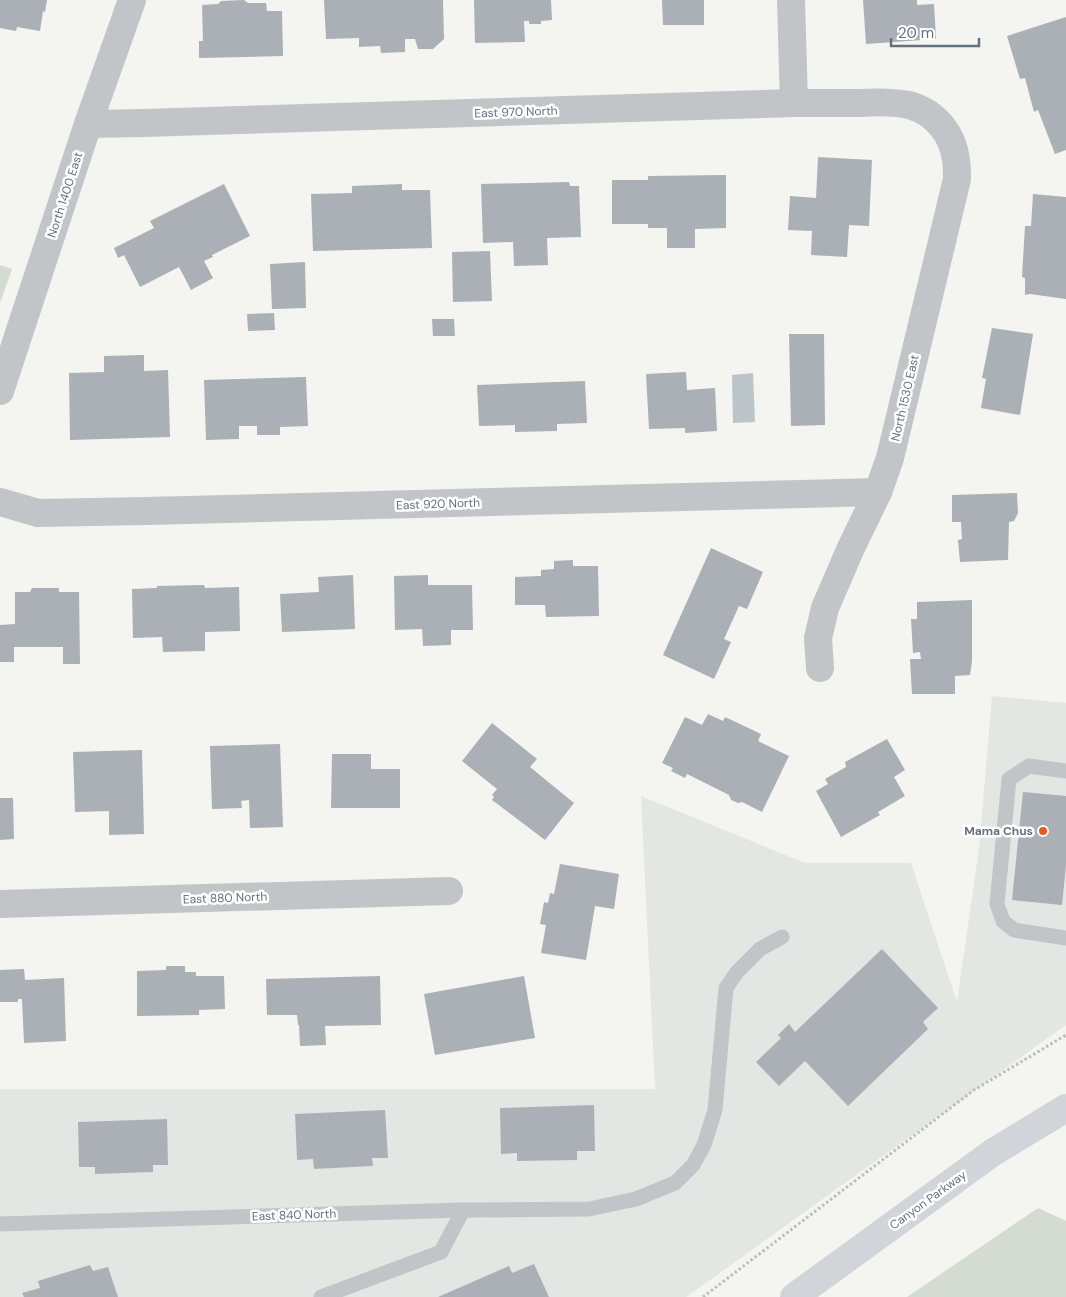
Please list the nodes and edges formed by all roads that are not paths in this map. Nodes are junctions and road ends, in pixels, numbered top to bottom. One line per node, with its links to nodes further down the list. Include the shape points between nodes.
1 (132, 0): 5 (street, North 1400 East)
2 (791, 0): 3 (street)
3 (794, 103): 4 (street, East 970 North, via 909,105); 5 (street, East 970 North)
4 (939, 122): 7 (street, North 1530 East, via 954,147 957,179 890,458)
5 (88, 124): 6 (street, North 1400 East)
6 (0, 391)
7 (878, 492): 8 (street, East 920 North, via 38,513); 9 (street, North 1530 East, via 825,608 818,638)
8 (0, 502)
9 (820, 668)
10 (1066, 771): 14 (lane, via 1029,766 1009,778 997,904 1003,921 1014,930)
11 (449, 891): 12 (street, East 880 North)
12 (0, 904)
13 (782, 936): 16 (lane, East 840 North, via 760,949 726,988 715,1110 704,1145 693,1165 675,1183 636,1199 589,1208)
14 (1066, 938)
15 (1066, 1108): 19 (highway, Canyon Parkway, via 992,1154)
16 (463, 1210): 17 (lane, East 840 North); 18 (lane, via 441,1252)
17 (0, 1224)
18 (321, 1297)
19 (794, 1297)

